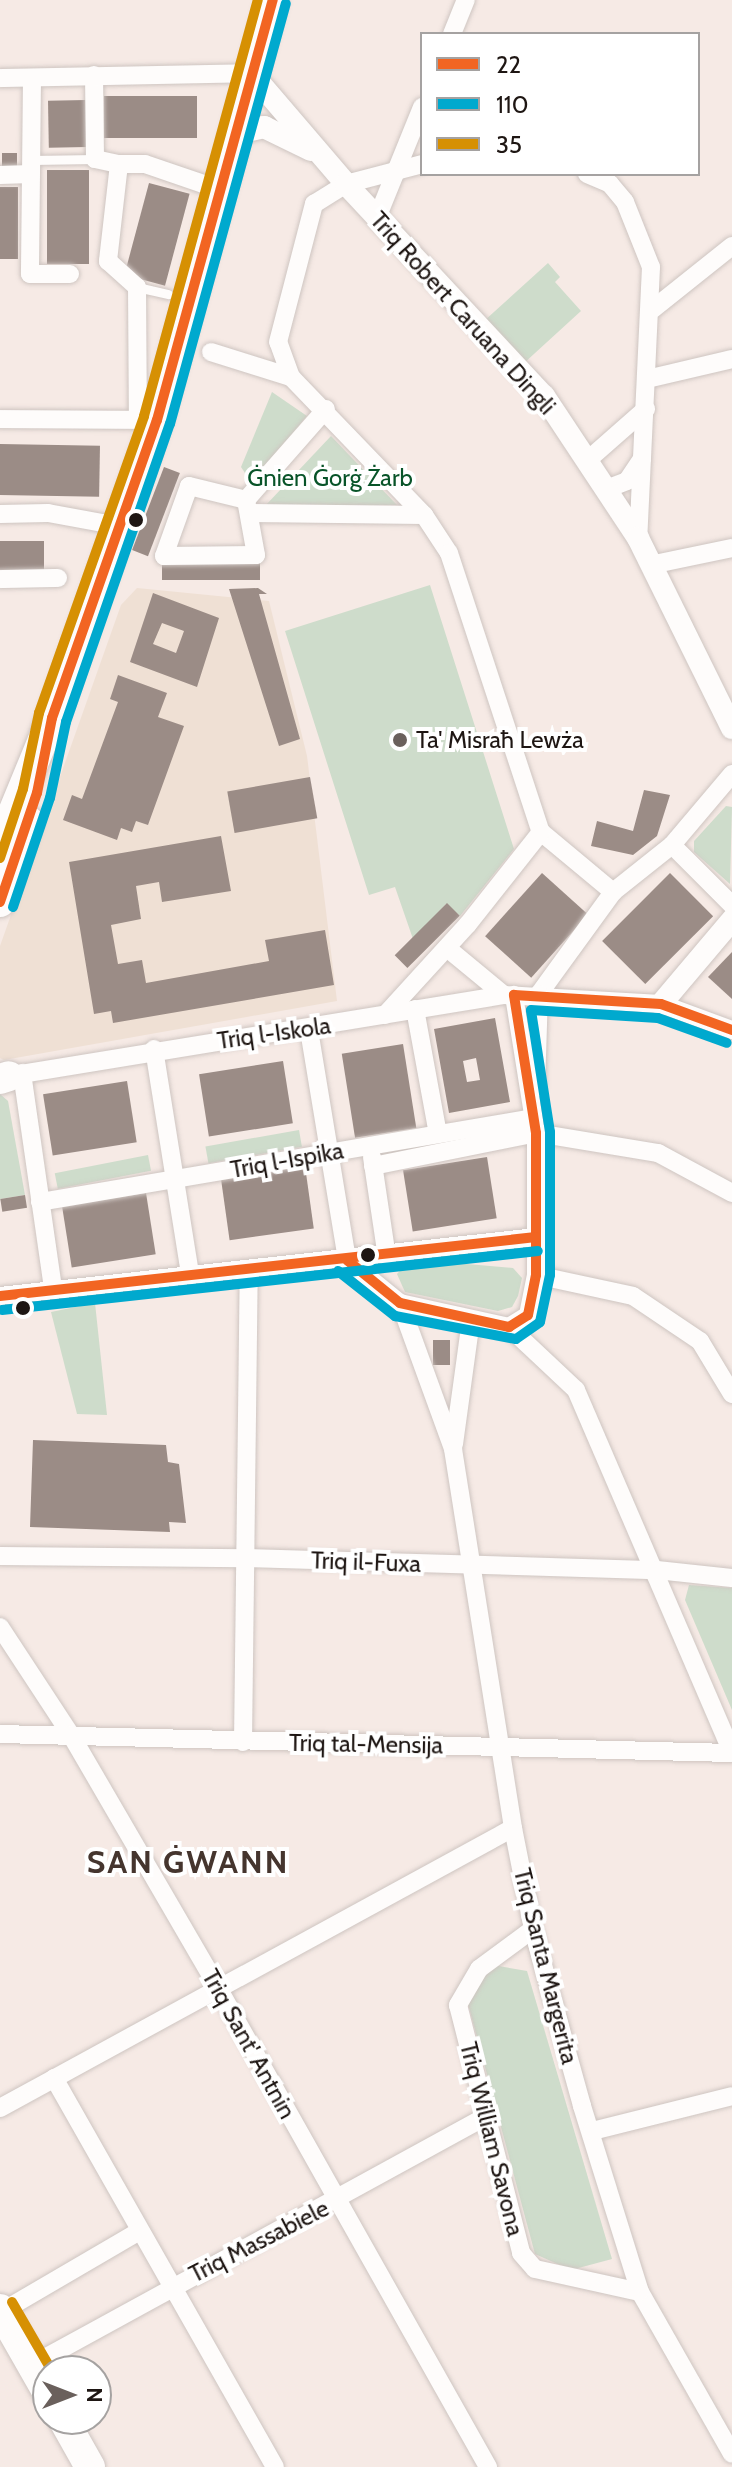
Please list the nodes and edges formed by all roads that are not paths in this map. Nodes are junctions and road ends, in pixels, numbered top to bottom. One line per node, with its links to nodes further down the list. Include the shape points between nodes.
1 (273, 0): 4 (main road)
2 (466, 0): 3 (street)
3 (453, 32)
4 (251, 73): 5 (street); 9 (main road); 10 (street, Triq Robert Caruana Dingli)
5 (94, 75): 7 (street); 11 (street)
6 (0, 78): 7 (street)
7 (32, 78): 14 (street)
8 (420, 112): 15 (street)
9 (238, 133): 10 (street, Triq Robert Caruana Dingli, via 264,127); 19 (main road)
10 (323, 155): 18 (street, Triq Robert Caruana Dingli)
11 (95, 159): 12 (street); 14 (lane)
12 (119, 164): 19 (street, via 145,164); 23 (street, via 108,261)
13 (420, 165): 15 (street)
14 (32, 167): 16 (street); 22 (street, via 30,274)
15 (395, 172): 18 (street); 20 (street)
16 (0, 175)
17 (592, 176): 25 (street, via 610,184 639,230 651,267)
18 (346, 184): 20 (street, Triq Robert Caruana Dingli); 28 (street, via 314,204 278,342)
19 (224, 191): 33 (main road)
20 (377, 218): 35 (street, Triq Robert Caruana Dingli, via 544,396)
21 (732, 246): 25 (street)
22 (70, 274)
23 (137, 287): 24 (lane); 33 (street)
24 (168, 294)
25 (653, 309): 29 (street)
26 (211, 352): 28 (street)
27 (732, 359): 29 (street)
28 (291, 377): 30 (street)
29 (647, 379): 31 (street)
30 (326, 409): 37 (street); 39 (street)
31 (646, 409): 34 (street); 35 (street)
32 (0, 419): 33 (street)
33 (148, 420): 40 (main road)
34 (644, 457): 36 (street, via 627,481); 41 (street)
35 (589, 459): 36 (street, Triq Robert Caruana Dingli)
36 (609, 488): 41 (street, Triq Robert Caruana Dingli)
37 (248, 507): 37 (street, via 189,486 164,556 256,555); 39 (street)
38 (0, 514): 40 (street, via 48,513)
39 (424, 515): 49 (street, via 449,553)
40 (119, 526): 46 (main road)
41 (638, 538): 43 (street, Triq Robert Caruana Dingli)
42 (732, 548): 43 (street)
43 (650, 565): 47 (street, Triq Robert Caruana Dingli)
44 (58, 578): 45 (street)
45 (0, 579)
46 (52, 718): 50 (main road); 53 (main road, via 37,793)
47 (732, 728)
48 (732, 774): 51 (street)
49 (541, 832): 52 (street); 56 (street)
50 (0, 844)
51 (672, 845): 52 (street); 54 (street)
52 (613, 892): 57 (street)
53 (0, 902)
54 (732, 905)
55 (732, 920): 59 (street)
56 (447, 948): 58 (street); 61 (street)
57 (539, 994): 58 (street, Triq l-Iskola); 59 (street, Triq l-Iskola); 66 (street)
58 (509, 995): 60 (street, Triq l-Iskola); 66 (street)
59 (661, 1004): 63 (street, Triq l-Iskola)
60 (415, 1009): 61 (street, Triq l-Iskola); 67 (street)
61 (385, 1015): 62 (street, Triq l-Iskola)
62 (309, 1030): 64 (street, Triq l-Iskola); 69 (street)
63 (732, 1030)
64 (154, 1049): 65 (street, Triq l-Iskola); 71 (street)
65 (8, 1075): 73 (street)
66 (535, 1126): 67 (street, Triq l-Ispika); 70 (street, Triq l-Ispika); 72 (street, via 658,1153); 74 (street)
67 (438, 1134): 68 (street, Triq l-Ispika)
68 (370, 1146): 69 (street, Triq l-Ispika); 70 (street)
69 (330, 1152): 71 (street, Triq l-Ispika); 76 (street)
70 (373, 1166): 75 (street)
71 (175, 1179): 73 (street, Triq l-Ispika); 78 (street)
72 (732, 1193)
73 (40, 1202): 80 (street)
74 (536, 1237): 75 (street); 79 (street)
75 (387, 1257): 76 (street)
76 (347, 1260): 77 (street); 82 (street)
77 (249, 1269): 78 (street); 88 (street)
78 (190, 1273): 80 (street)
79 (536, 1275): 84 (street, via 528,1315); 85 (street, via 633,1296 700,1341)
80 (53, 1288): 81 (street)
81 (0, 1296)
82 (400, 1303): 83 (street); 86 (street, Triq Santa Margerita)
83 (471, 1320): 84 (street); 86 (street, Triq Santa Margerita)
84 (509, 1327): 90 (street, via 576,1390)
85 (732, 1394)
86 (453, 1449): 89 (street, Triq Santa Margerita)
87 (0, 1556): 88 (street, Triq il-Fuxa)
88 (246, 1558): 89 (street, Triq il-Fuxa); 95 (street)
89 (475, 1565): 90 (street, Triq il-Fuxa); 96 (street, Triq Santa Margerita)
90 (657, 1570): 91 (street, Triq il-Fuxa); 97 (street)
91 (732, 1578)
92 (0, 1627): 94 (street, Triq Sant' Antnin)
93 (0, 1734): 94 (street, Triq tal-Mensija)
94 (71, 1735): 95 (street, Triq tal-Mensija); 100 (street, Triq Sant' Antnin)
95 (243, 1742): 96 (street, Triq tal-Mensija)
96 (503, 1745): 97 (street, Triq tal-Mensija); 98 (street, Triq Santa Margerita)
97 (732, 1753)
98 (513, 1828): 99 (street, Triq Santa Margerita); 100 (street)
99 (533, 1929): 104 (street, Triq William Savona, via 479,1969 458,2005); 105 (street, Triq Santa Margerita)
100 (217, 1986): 101 (street); 106 (street, Triq Sant' Antnin)
101 (54, 2078): 103 (street); 107 (street)
102 (732, 2096): 105 (street)
103 (0, 2108)
104 (485, 2117): 106 (street, Triq Massabiele); 109 (street, Triq William Savona, via 521,2253 535,2269)
105 (592, 2131): 109 (street, Triq Santa Margerita)
106 (336, 2202): 108 (street, Triq Massabiele); 117 (street, Triq Sant' Antnin)
107 (138, 2232): 108 (street); 110 (street)
108 (170, 2287): 111 (street, Triq Massabiele); 116 (street)
109 (640, 2292): 114 (street, Triq Santa Margerita)
110 (2, 2323): 112 (main road)
111 (50, 2355)
112 (32, 2365)
113 (72, 2435): 115 (main road)
114 (732, 2454)
115 (90, 2467)
116 (275, 2467)
117 (488, 2467)

